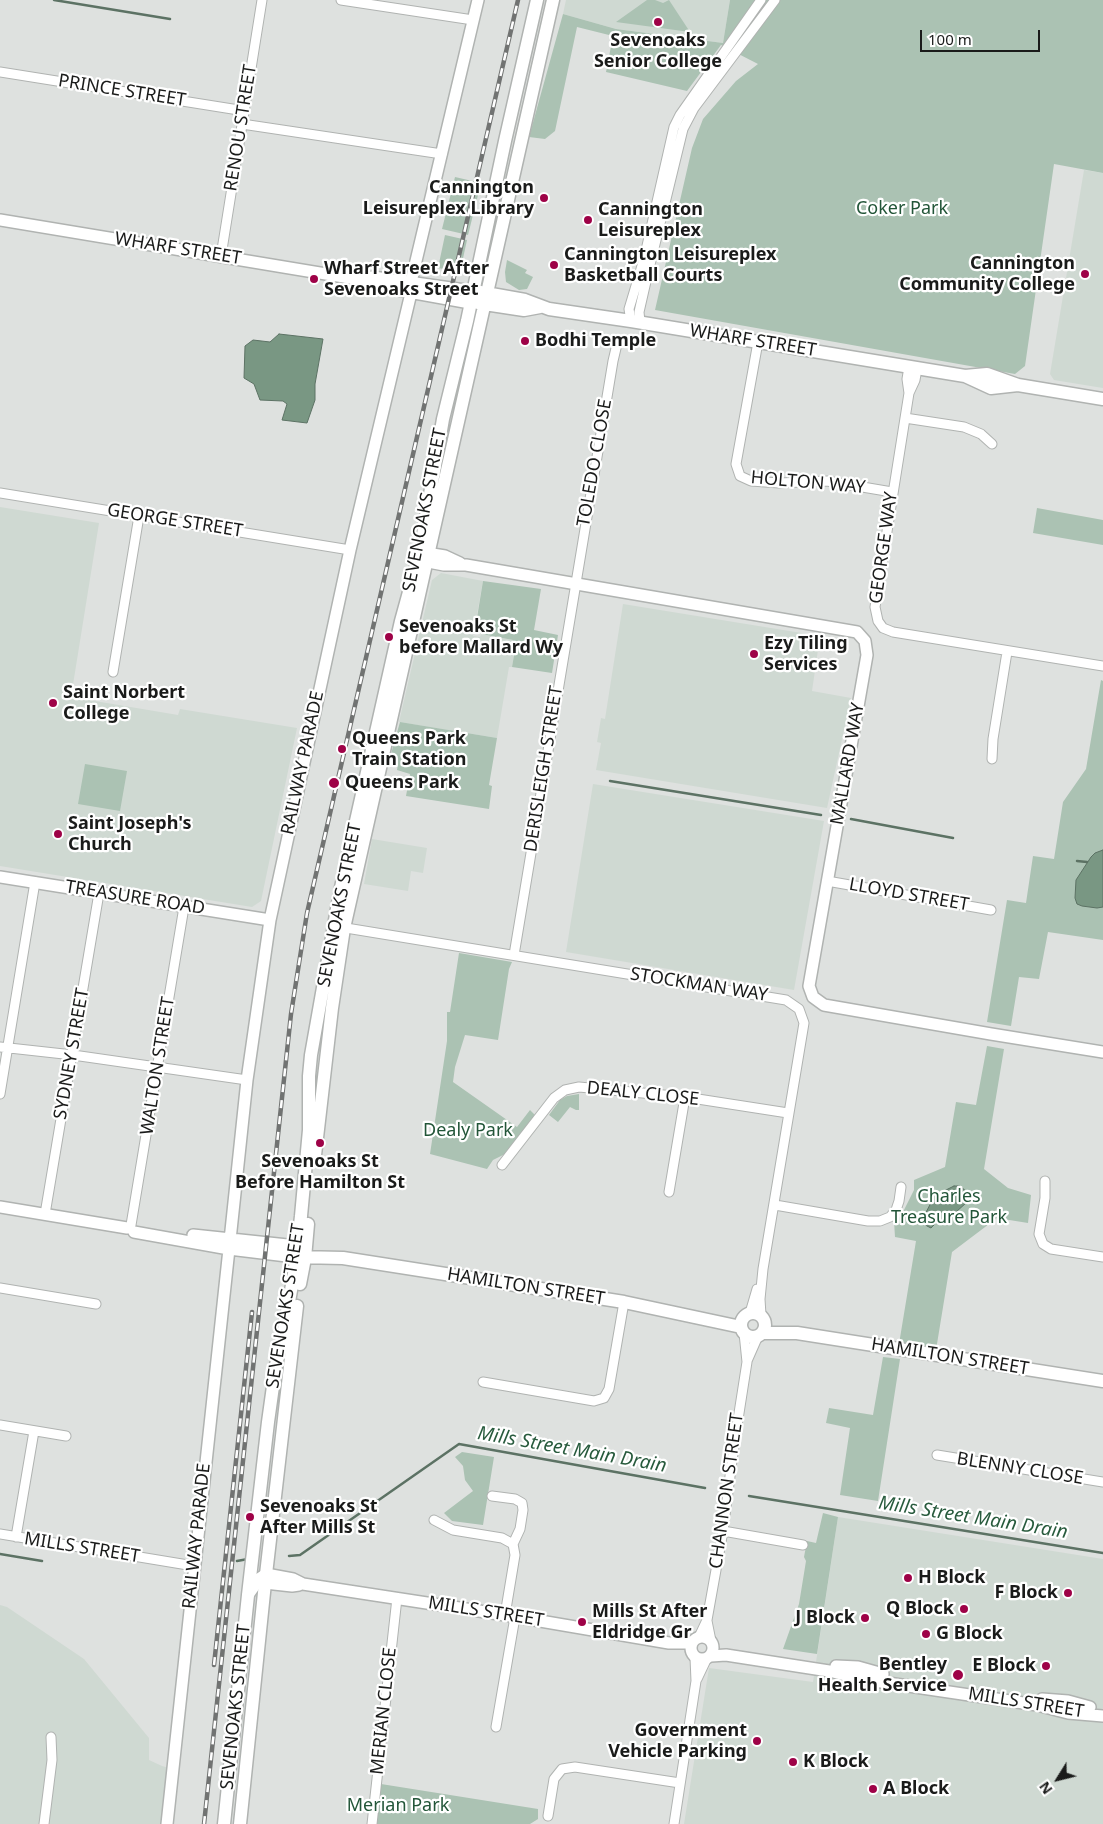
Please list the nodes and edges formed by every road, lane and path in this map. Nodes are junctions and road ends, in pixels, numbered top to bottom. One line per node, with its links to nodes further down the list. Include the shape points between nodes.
1 (262, 0): 10 (street, RENOU STREET)
2 (341, 0): 8 (street)
3 (478, 0): 8 (street, RAILWAY PARADE)
4 (537, 0): 16 (main road, SEVENOAKS STREET)
5 (554, 0): 17 (main road, SEVENOAKS STREET)
6 (761, 0): 18 (street, via 674,127 644,259 629,309)
7 (775, 0): 18 (street, via 694,108 683,129)
8 (473, 20): 12 (street, RAILWAY PARADE)
9 (0, 72): 10 (street, PRINCE STREET)
10 (244, 111): 11 (street, RENOU STREET)
11 (242, 124): 12 (street); 14 (street, RENOU STREET)
12 (442, 154): 15 (street, RAILWAY PARADE)
13 (0, 220): 14 (street, WHARF STREET)
14 (221, 256): 15 (street, WHARF STREET)
15 (411, 287): 16 (street, WHARF STREET); 28 (street, RAILWAY PARADE)
16 (471, 297): 17 (main road, WHARF STREET); 29 (main road, SEVENOAKS STREET, via 441,429)
17 (487, 299): 18 (main road, WHARF STREET, via 525,300 540,307); 29 (main road, SEVENOAKS STREET)
18 (636, 321): 19 (main road, WHARF STREET)
19 (758, 342): 21 (main road, WHARF STREET); 25 (street, HOLTON WAY, via 736,464 740,476 750,481 779,483 827,481)
20 (617, 344): 30 (street, TOLEDO CLOSE)
21 (913, 368): 22 (main road, WHARF STREET, via 965,376 991,388 1018,385); 23 (street, GEORGE WAY, via 915,380)
22 (1103, 400)
23 (905, 418): 24 (street, via 964,427); 25 (street, GEORGE WAY)
24 (992, 444)
25 (892, 492): 31 (street, GEORGE WAY, via 874,607 880,625 893,632)
26 (0, 493): 27 (street, GEORGE STREET)
27 (139, 516): 28 (street, GEORGE STREET); 33 (street)
28 (350, 550): 41 (street, RAILWAY PARADE)
29 (423, 557): 30 (street, MALLARD WAY, via 445,556 466,565); 42 (main road, SEVENOAKS STREET, via 401,621 340,892)
30 (575, 584): 36 (street, MALLARD WAY, via 844,629 862,636 867,655); 43 (street, DERISLEIGH STREET)
31 (1007, 652): 32 (street, GEORGE WAY); 34 (street)
32 (1103, 666)
33 (113, 672)
34 (992, 759)
35 (0, 877): 37 (street, TREASURE ROAD)
36 (827, 881): 40 (street, LLOYD STREET); 45 (street, MALLARD WAY, via 809,986 813,997 824,1005)
37 (35, 882): 38 (street, TREASURE ROAD); 44 (street)
38 (99, 893): 39 (street, TREASURE ROAD); 46 (street, SYDNEY STREET)
39 (184, 907): 41 (street, TREASURE ROAD); 47 (street, WALTON STREET)
40 (991, 910)
41 (270, 920): 48 (street, RAILWAY PARADE)
42 (339, 927): 43 (street, STOCKMAN WAY); 61 (main road, SEVENOAKS STREET, via 310,1062)
43 (514, 955): 51 (street, STOCKMAN WAY, via 786,1000 799,1009 804,1023)
44 (4, 1047): 46 (street); 49 (street)
45 (1103, 1052)
46 (72, 1055): 47 (street); 58 (street, SYDNEY STREET)
47 (158, 1066): 48 (street); 59 (street, WALTON STREET)
48 (247, 1080): 60 (street, RAILWAY PARADE)
49 (0, 1094)
50 (686, 1097): 51 (street, DEALY CLOSE); 52 (street, DEALY CLOSE, via 579,1087 565,1090 554,1098); 55 (street)
51 (788, 1113): 56 (street, STOCKMAN WAY)
52 (502, 1165)
53 (1045, 1181): 62 (street, via 1039,1234 1043,1244 1051,1249)
54 (900, 1187): 56 (street, via 896,1210 880,1221)
55 (669, 1192)
56 (775, 1205): 66 (street, STOCKMAN WAY)
57 (0, 1207): 58 (street, HAMILTON STREET)
58 (45, 1214): 59 (street, HAMILTON STREET)
59 (131, 1228): 60 (street, HAMILTON STREET)
60 (230, 1244): 61 (street, HAMILTON STREET); 83 (street, RAILWAY PARADE)
61 (301, 1252): 64 (main road, HAMILTON STREET); 82 (main road, SEVENOAKS STREET, via 276,1365); 84 (main road, SEVENOAKS STREET)
62 (1103, 1257)
63 (0, 1288): 65 (street)
64 (624, 1302): 66 (main road, HAMILTON STREET, via 708,1320); 69 (street, via 609,1389 604,1398 594,1401)
65 (96, 1304)
66 (753, 1324): 67 (street, CHANNON STREET); 67 (street, CHANNON STREET); 68 (main road, HAMILTON STREET)
67 (747, 1362): 77 (street, CHANNON STREET)
68 (1103, 1381)
69 (484, 1382)
70 (0, 1425): 71 (street)
71 (34, 1431): 72 (street); 79 (street)
72 (66, 1436)
73 (937, 1455): 74 (street, BLENNY CLOSE)
74 (1103, 1482)
75 (492, 1496): 80 (street, via 516,1499 522,1503 520,1529)
76 (434, 1520): 80 (street, via 453,1530 502,1538)
77 (723, 1531): 81 (street); 88 (street, CHANNON STREET)
78 (0, 1534): 79 (street, MILLS STREET)
79 (16, 1537): 83 (street, MILLS STREET)
80 (513, 1544): 87 (street, via 516,1555)
81 (803, 1545)
82 (252, 1562): 84 (street); 85 (main road, SEVENOAKS STREET)
83 (194, 1566): 96 (street, RAILWAY PARADE)
84 (263, 1578): 85 (street); 86 (street, MILLS STREET, via 293,1579 303,1584); 98 (main road, SEVENOAKS STREET)
85 (248, 1595): 97 (main road, SEVENOAKS STREET)
86 (397, 1598): 87 (street, MILLS STREET); 99 (street, MERIAN CLOSE)
87 (510, 1616): 88 (street, MILLS STREET); 91 (street)
88 (702, 1649): 89 (street, MILLS STREET, via 719,1647 838,1667 858,1667 872,1672); 90 (street, MILLS STREET, via 1037,1705 1068,1713); 93 (street, CHANNON STREET)
89 (1103, 1709)
90 (1103, 1716)
91 (496, 1727)
92 (51, 1737): 95 (street, via 52,1760)
93 (680, 1783): 94 (street, via 575,1767 562,1769 554,1779); 100 (street, CHANNON STREET)
94 (548, 1816)
95 (44, 1824)
96 (167, 1824)
97 (224, 1824)
98 (240, 1824)
99 (372, 1824)
100 (674, 1824)

